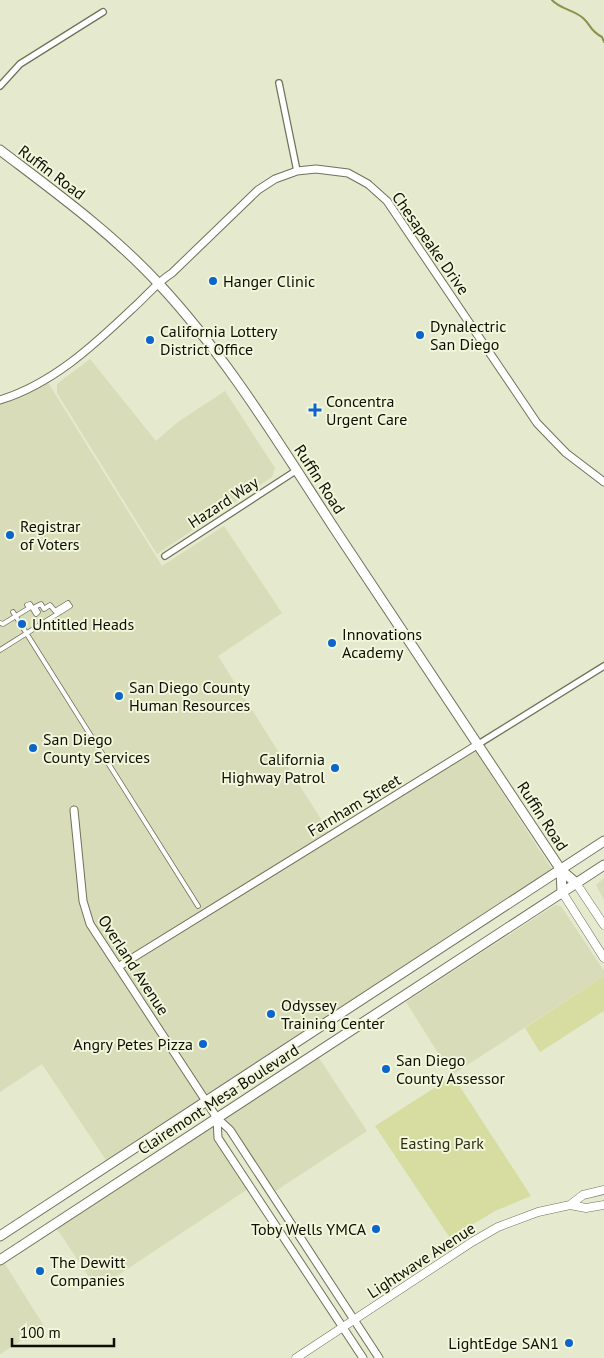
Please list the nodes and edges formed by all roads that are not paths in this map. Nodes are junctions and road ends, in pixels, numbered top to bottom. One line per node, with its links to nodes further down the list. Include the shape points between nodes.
1 (103, 12): 3 (street, via 20,64)
2 (279, 83): 5 (street)
3 (0, 86)
4 (0, 150): 6 (main road, Ruffin Road, via 80,211)
5 (297, 171): 6 (street, Chesapeake Drive, via 258,190); 9 (street, Chesapeake Drive, via 348,173 368,184 387,201 537,423 566,453)
6 (158, 282): 7 (street, Chesapeake Drive, via 74,361 32,386); 8 (main road, Ruffin Road, via 202,333)
7 (0, 400)
8 (297, 470): 10 (street, Hazard Way); 16 (main road, Ruffin Road)
9 (604, 482)
10 (165, 556)
11 (14, 614): 12 (street); 13 (street); 13 (street, via 29,608 27,605 30,604 36,614 35,607 40,604 44,609 50,605 54,611 68,603 70,606)
12 (0, 623)
13 (27, 633): 14 (street); 23 (street)
14 (0, 650)
15 (604, 666): 16 (street, Farnham Street)
16 (477, 745): 20 (main road, Ruffin Road); 26 (street, Farnham Street)
17 (74, 810): 26 (street, Overland Avenue, via 86,914)
18 (604, 841): 20 (main road, Clairemont Mesa Boulevard)
19 (604, 865): 21 (main road, Clairemont Mesa Boulevard)
20 (560, 870): 21 (main road, Ruffin Road); 22 (main road, Ruffin Road); 27 (main road, Clairemont Mesa Boulevard)
21 (576, 883): 22 (main road, Clairemont Mesa Boulevard); 24 (main road, Ruffin Road)
22 (562, 892): 25 (main road, Ruffin Road); 28 (main road, Clairemont Mesa Boulevard)
23 (198, 906)
24 (604, 925)
25 (604, 958)
26 (118, 967): 27 (street, Overland Avenue)
27 (207, 1102): 28 (street, Overland Avenue); 32 (main road, Clairemont Mesa Boulevard)
28 (217, 1118): 33 (main road, Clairemont Mesa Boulevard); 34 (street, Overland Avenue, via 230,1130); 35 (street, Overland Avenue, via 218,1138)
29 (604, 1190): 31 (main road, Lightwave Avenue, via 583,1195)
30 (604, 1204): 31 (main road, Lightwave Avenue, via 586,1208)
31 (570, 1205): 34 (main road, Lightwave Avenue, via 538,1212 498,1227)
32 (0, 1236)
33 (0, 1260)
34 (354, 1319): 35 (main road, Lightwave Avenue); 38 (street, Overland Avenue)
35 (343, 1326): 36 (main road, Lightwave Avenue); 37 (street, Overland Avenue)
36 (296, 1358)
37 (363, 1358)
38 (379, 1358)

